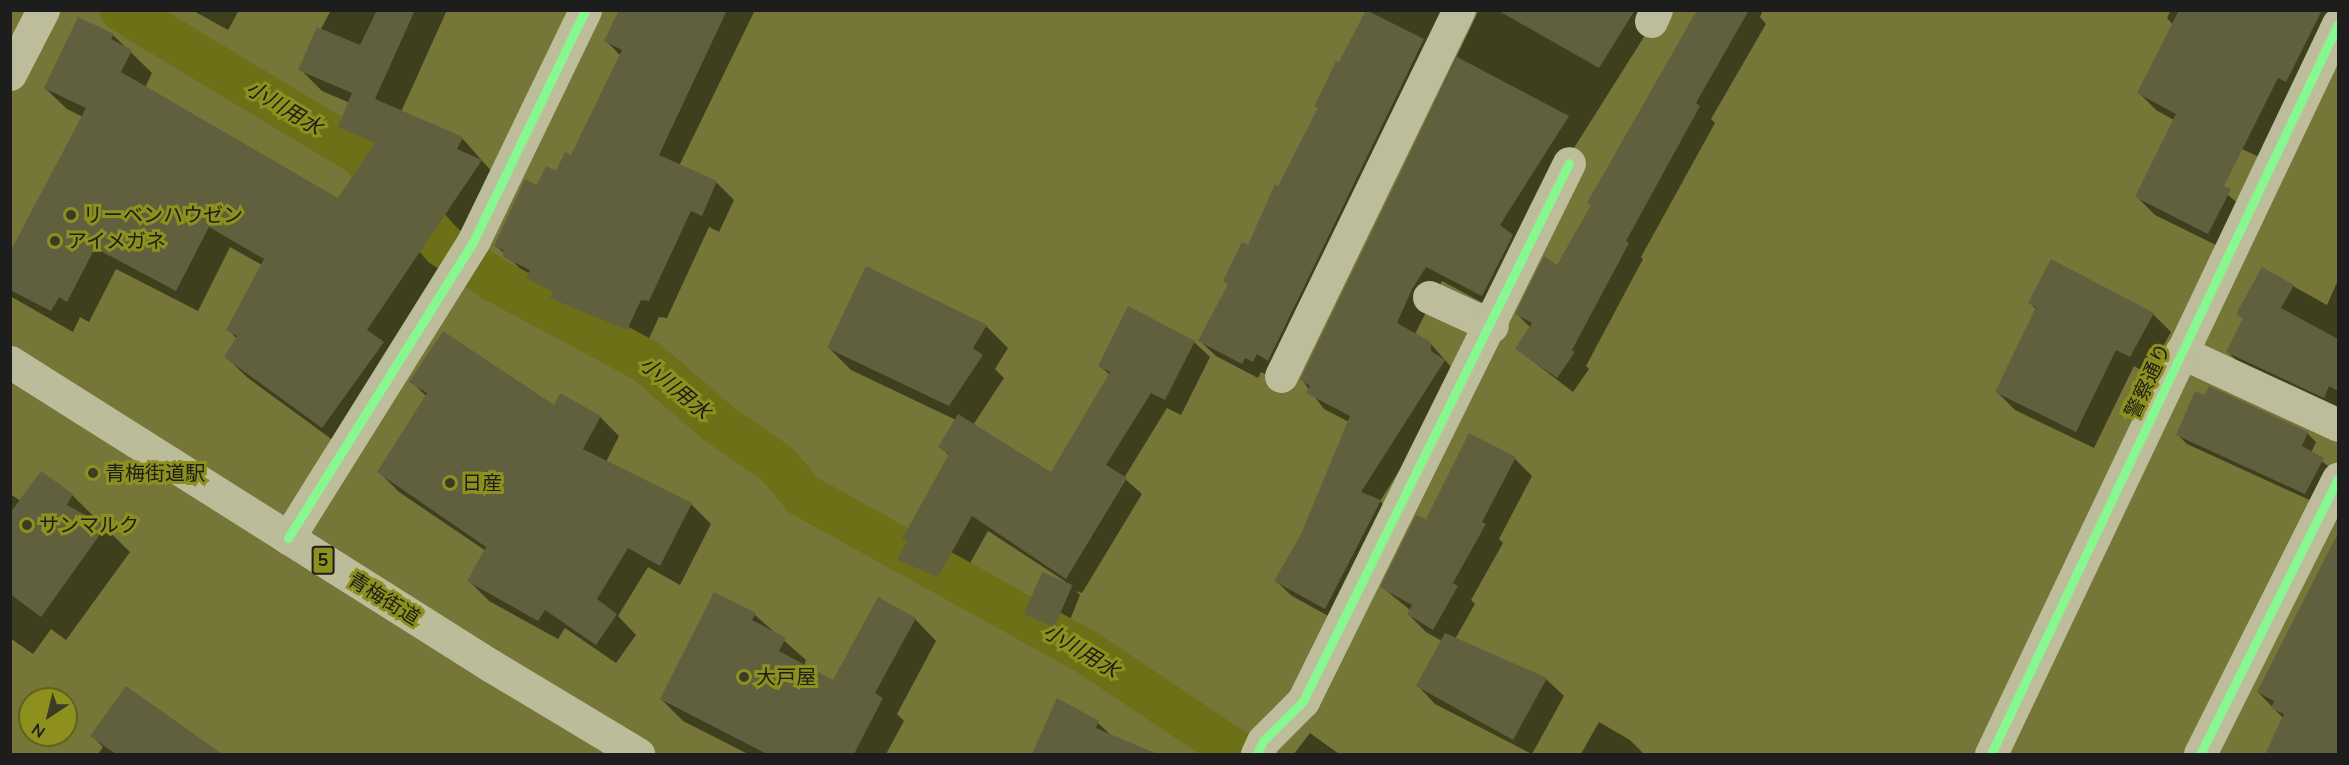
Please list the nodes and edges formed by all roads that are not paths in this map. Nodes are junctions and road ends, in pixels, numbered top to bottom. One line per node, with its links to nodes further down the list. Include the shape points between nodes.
1 (43, 10): 5 (street)
2 (585, 10): 14 (street, via 474,240)
3 (1459, 10): 11 (street)
4 (2338, 24): 9 (street, 警察通り)
5 (10, 74)
6 (1569, 164): 8 (street)
7 (1429, 297): 8 (street)
8 (1492, 326): 15 (street, via 1303,700)
9 (2181, 352): 12 (street); 17 (street, 警察通り)
10 (11, 364): 14 (main road, 青梅街道 / 5)
11 (1281, 376)
12 (2338, 425)
13 (2338, 479): 18 (street)
14 (288, 538): 16 (main road, 青梅街道 / 5)
15 (1260, 748)
16 (638, 754)
17 (1991, 754)
18 (2200, 754)

